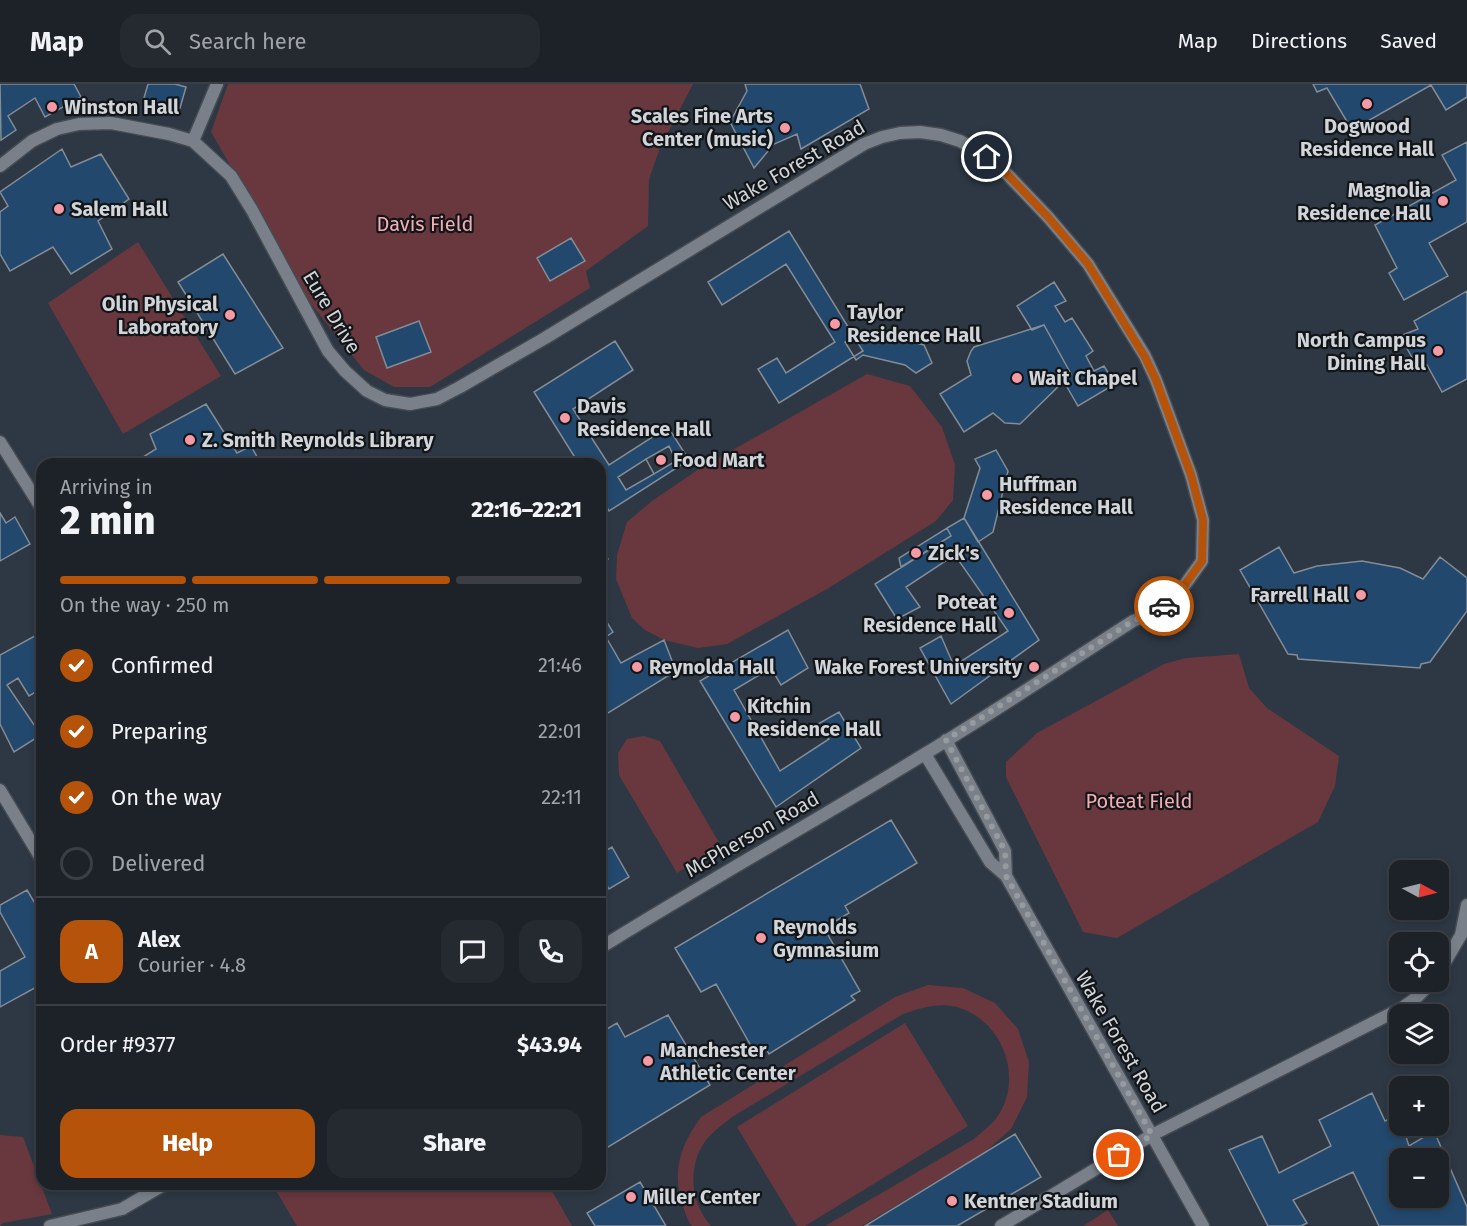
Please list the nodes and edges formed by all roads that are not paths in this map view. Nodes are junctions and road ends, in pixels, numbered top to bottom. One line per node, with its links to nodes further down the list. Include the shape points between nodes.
1 (217, 84): 2 (street)
2 (193, 141): 3 (street, via 111,123 79,124 32,141); 4 (street, Eure Drive, via 231,176 328,351 367,391 385,400 410,404 437,399)
3 (0, 166)
4 (636, 282): 7 (street, Wake Forest Road, via 864,144 900,133 920,132 965,143 987,157 1048,217 1088,264 1156,380 1203,520 1202,561 1176,597 1156,612 1133,621)
5 (0, 442): 6 (street)
6 (36, 499)
7 (946, 740): 8 (street, Wake Forest Road); 11 (street, Wake Forest Road, via 1005,851)
8 (925, 754): 11 (street, Wake Forest Road, via 990,862); 13 (street, McPherson Road)
9 (0, 790): 10 (street)
10 (36, 850)
11 (1006, 876): 16 (street, Wake Forest Road)
12 (1467, 905): 14 (street, via 1461,935)
13 (606, 944)
14 (1449, 956)
15 (1422, 992): 16 (street, via 1402,1008)
16 (1152, 1135): 19 (street); 20 (street, Wake Forest Road)
17 (155, 1190): 18 (street, via 122,1209)
18 (50, 1226)
19 (1001, 1226)
20 (1203, 1226)

